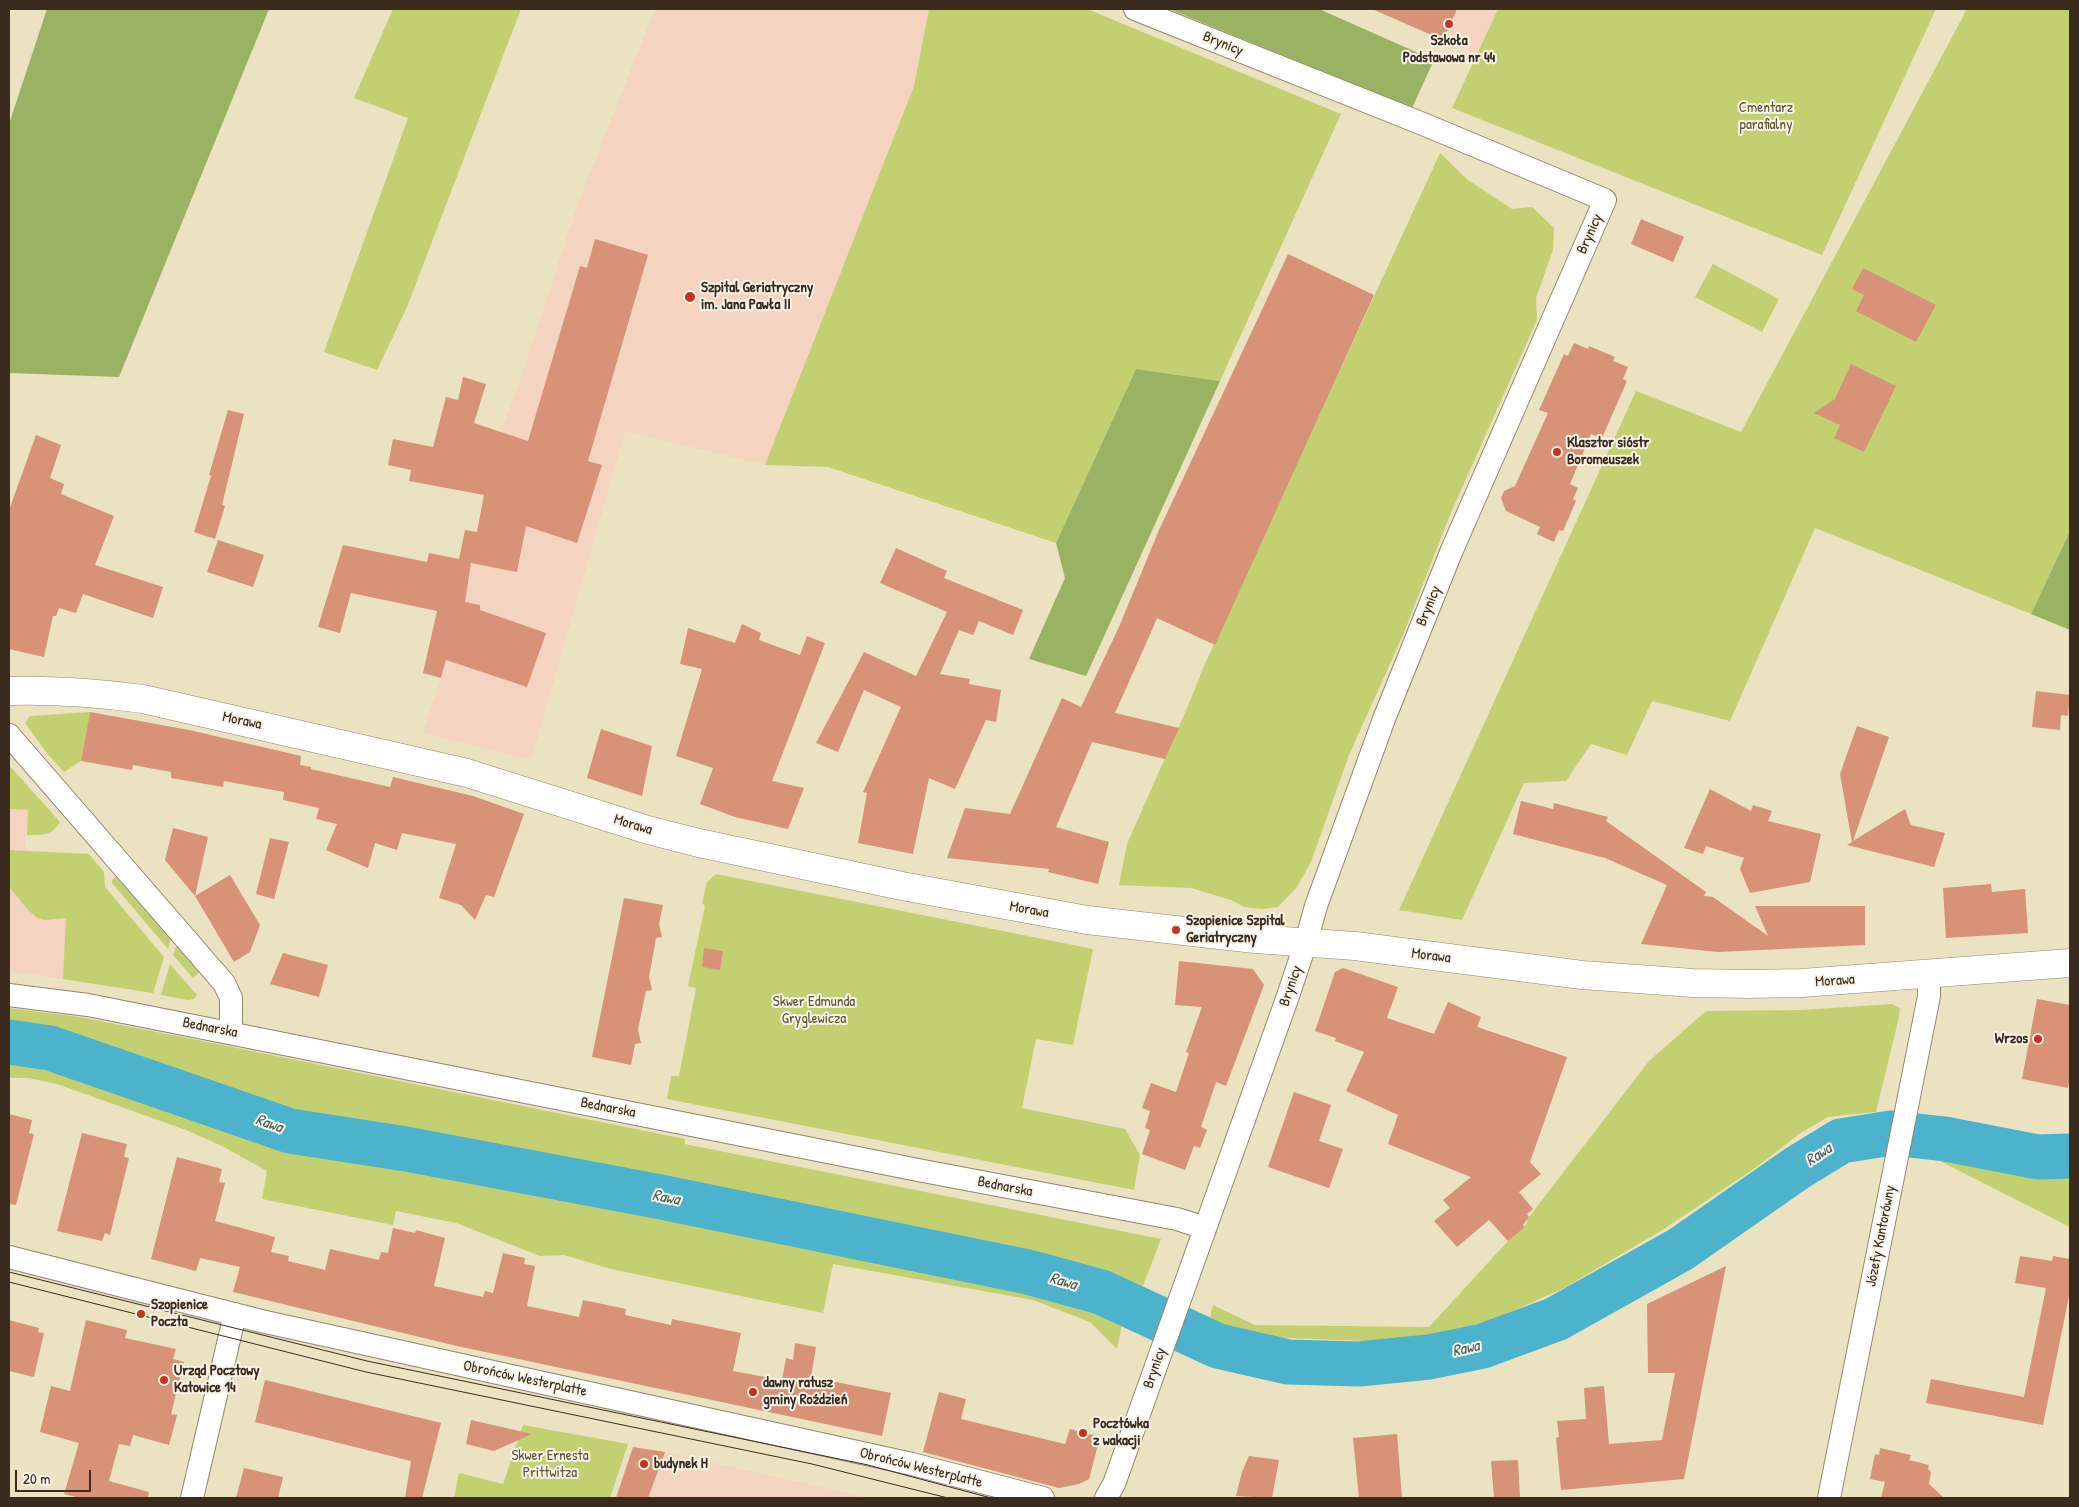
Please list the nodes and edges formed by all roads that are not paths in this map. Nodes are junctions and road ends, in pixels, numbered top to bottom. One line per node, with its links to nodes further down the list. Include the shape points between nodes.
1 (1135, 9): 4 (street, Brynicy, via 1605,200 1452,550 1384,719)
2 (9, 691): 4 (street, Morawa, via 88,692 143,699 467,773 698,843 902,886 1099,922)
3 (9, 735): 8 (street, via 224,983 231,998)
4 (1306, 942): 6 (street, Morawa, via 1655,982 1749,984); 9 (street, Brynicy)
5 (2070, 963): 6 (street, Morawa)
6 (1930, 974): 15 (street, Józefy Kantorówny, via 1930,996)
7 (9, 995): 8 (street, Bednarska, via 88,1005)
8 (231, 1032): 9 (street, Bednarska, via 1177,1219)
9 (1205, 1228): 14 (street, Brynicy, via 1114,1484)
10 (9, 1257): 11 (street, Obrońców Westerplatte)
11 (235, 1314): 12 (street); 13 (street, Obrońców Westerplatte, via 912,1464)
12 (192, 1498)
13 (1043, 1498)
14 (1106, 1498)
15 (1830, 1498)

